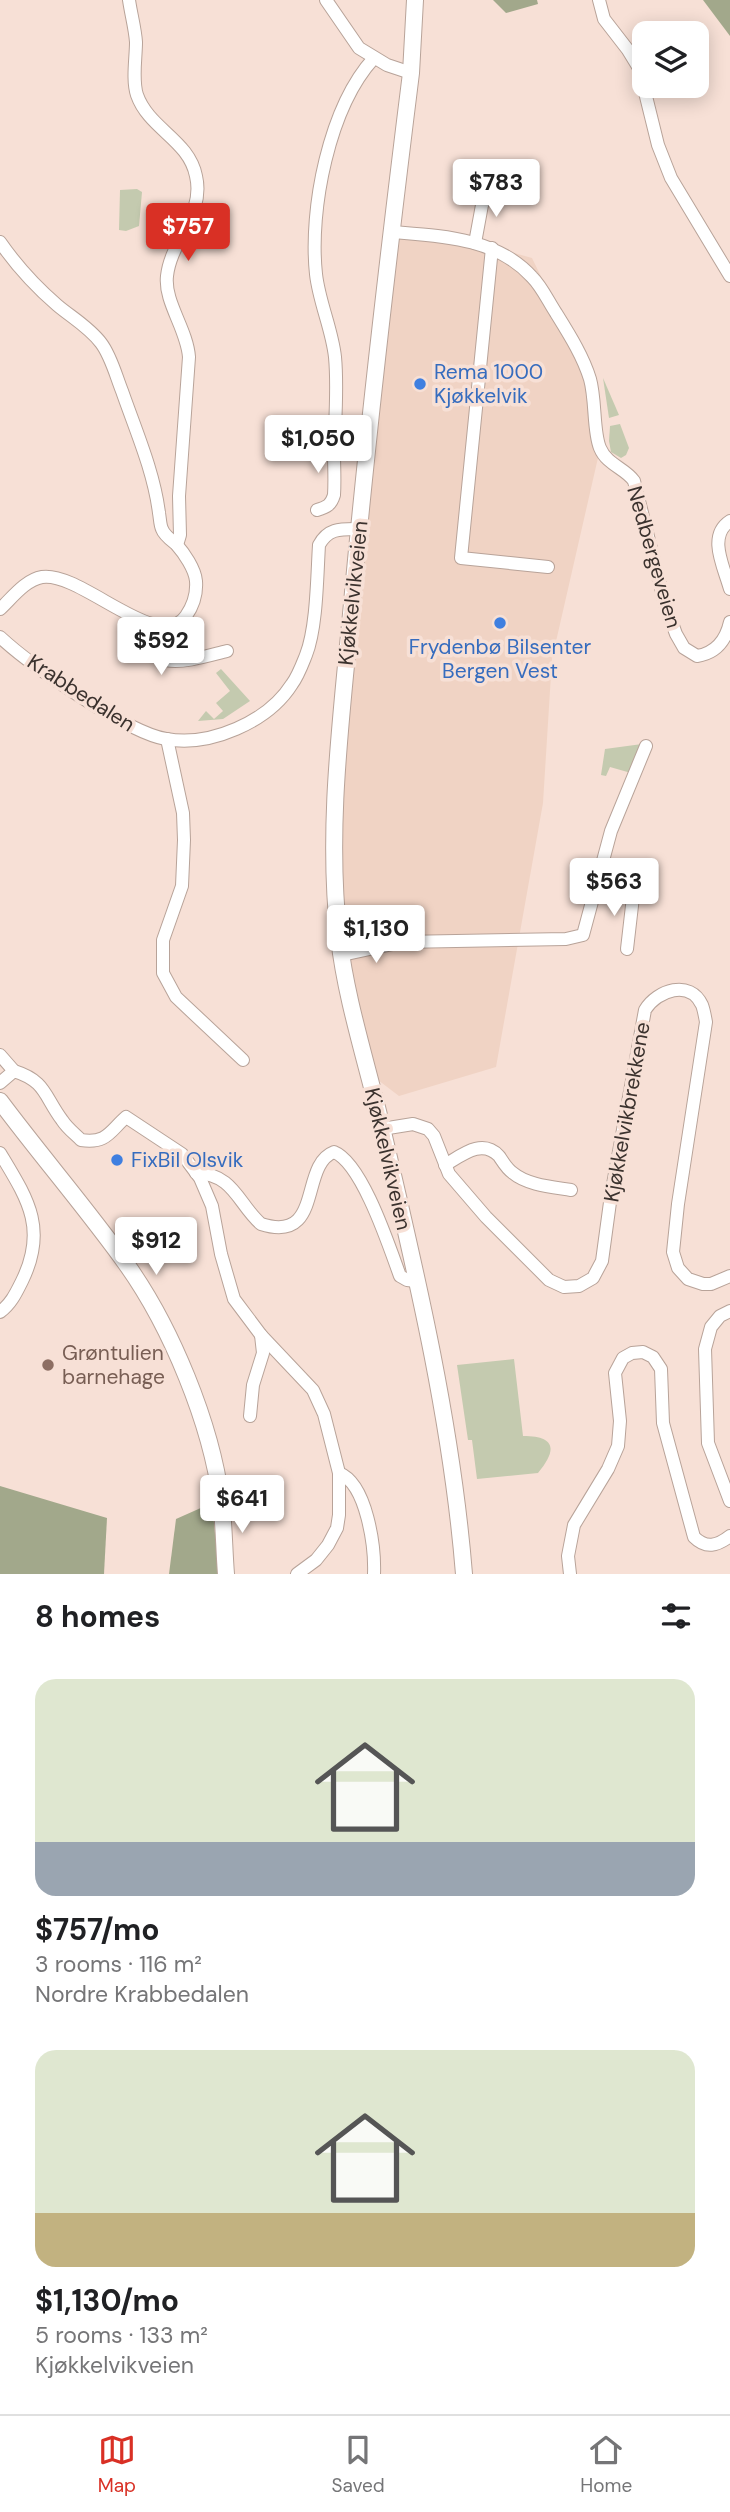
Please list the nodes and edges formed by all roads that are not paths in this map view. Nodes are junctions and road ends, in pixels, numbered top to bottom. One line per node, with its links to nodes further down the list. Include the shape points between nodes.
1 (129, 0): 16 (street, via 137,95 185,150 198,186 196,208 166,278 186,337 189,365)
2 (415, 0): 6 (main road, Kjøkkelvikveien)
3 (599, 0): 12 (street, via 604,19 639,68 671,178)
4 (334, 3): 5 (street, via 359,48)
5 (374, 58): 6 (street); 13 (street, via 360,73 343,108 318,187 316,275 337,380 334,495 327,507)
6 (411, 73): 8 (main road, Kjøkkelvikveien)
7 (492, 186): 10 (street, via 482,205)
8 (393, 232): 10 (street, Nedbergeveien); 15 (main road, Kjøkkelvikveien)
9 (0, 242): 16 (street, via 48,297 102,343 152,477 162,529)
10 (475, 243): 11 (street, Nedbergeveien)
11 (492, 248): 17 (street, via 461,558); 21 (street, Nedbergeveien, via 531,276 579,354 596,401 600,449 634,481 665,604 684,648 705,655 721,644)
12 (730, 276)
13 (317, 509)
14 (730, 521): 18 (street, via 721,527 718,544)
15 (358, 529): 24 (street, Krabbedalen, via 327,533 320,545 311,638 292,685 244,725 189,740); 29 (main road, Kjøkkelvikveien, via 336,800)
16 (177, 545): 20 (street, via 195,576 191,608 183,621 170,627)
17 (548, 567)
18 (730, 589)
19 (0, 608): 20 (street, via 32,581 44,577 79,586)
20 (143, 622): 23 (street, via 145,642 163,661 180,663)
21 (730, 622)
22 (0, 637): 24 (street, Krabbedalen, via 105,711)
23 (226, 651)
24 (167, 740): 34 (street, via 183,813 184,840 182,887 163,940 163,973 176,997)
25 (646, 746): 27 (street, via 611,831)
26 (636, 869): 28 (street)
27 (596, 890): 28 (street); 30 (street, via 586,930 578,938)
28 (633, 897): 31 (street)
29 (339, 936): 30 (street); 32 (main road, Kjøkkelvikveien)
30 (402, 942): 32 (street)
31 (627, 949)
32 (342, 955): 38 (main road, Kjøkkelvikveien)
33 (0, 1055): 35 (street)
34 (243, 1060)
35 (13, 1071): 36 (street); 41 (street, via 38,1083 62,1121 81,1140 102,1139 125,1117 182,1154)
36 (0, 1083)
37 (0, 1101): 52 (main road, via 127,1264 166,1331 199,1409 210,1449 221,1499)
38 (382, 1129): 40 (street, Kjøkkelvikbrekkene, via 421,1125 433,1136); 44 (main road, Kjøkkelvikveien)
39 (0, 1153): 46 (street, via 27,1200 35,1233 27,1272 9,1305)
40 (445, 1165): 42 (street, Kjøkkelvikbrekkene, via 483,1147 497,1154 518,1177); 43 (street, Kjøkkelvikbrekkene, via 458,1187 549,1280 572,1288 587,1283 602,1261 645,1010 662,992 686,991 703,1006 706,1022 673,1252 688,1279 711,1284)
41 (196, 1173): 44 (street, Kjøkkelvikveien, via 228,1185 261,1224 279,1226 296,1222 305,1211 327,1154 342,1155 375,1210 400,1276); 47 (street, via 209,1196 234,1299)
42 (571, 1190)
43 (730, 1276)
44 (416, 1281): 55 (main road, Kjøkkelvikveien, via 440,1392)
45 (730, 1311): 50 (street, via 708,1332 705,1388 709,1443)
46 (0, 1312)
47 (261, 1335): 48 (street, via 263,1353); 49 (street, via 313,1390)
48 (250, 1416)
49 (339, 1473): 53 (street, via 337,1528 316,1560); 54 (street, via 355,1486 372,1534)
50 (730, 1501)
51 (729, 1538): 56 (street, via 712,1546 694,1536 663,1423 661,1369 653,1357 632,1353 623,1358 615,1373 618,1446 574,1525)
52 (226, 1574)
53 (297, 1574)
54 (374, 1574)
55 (464, 1574)
56 (570, 1574)

